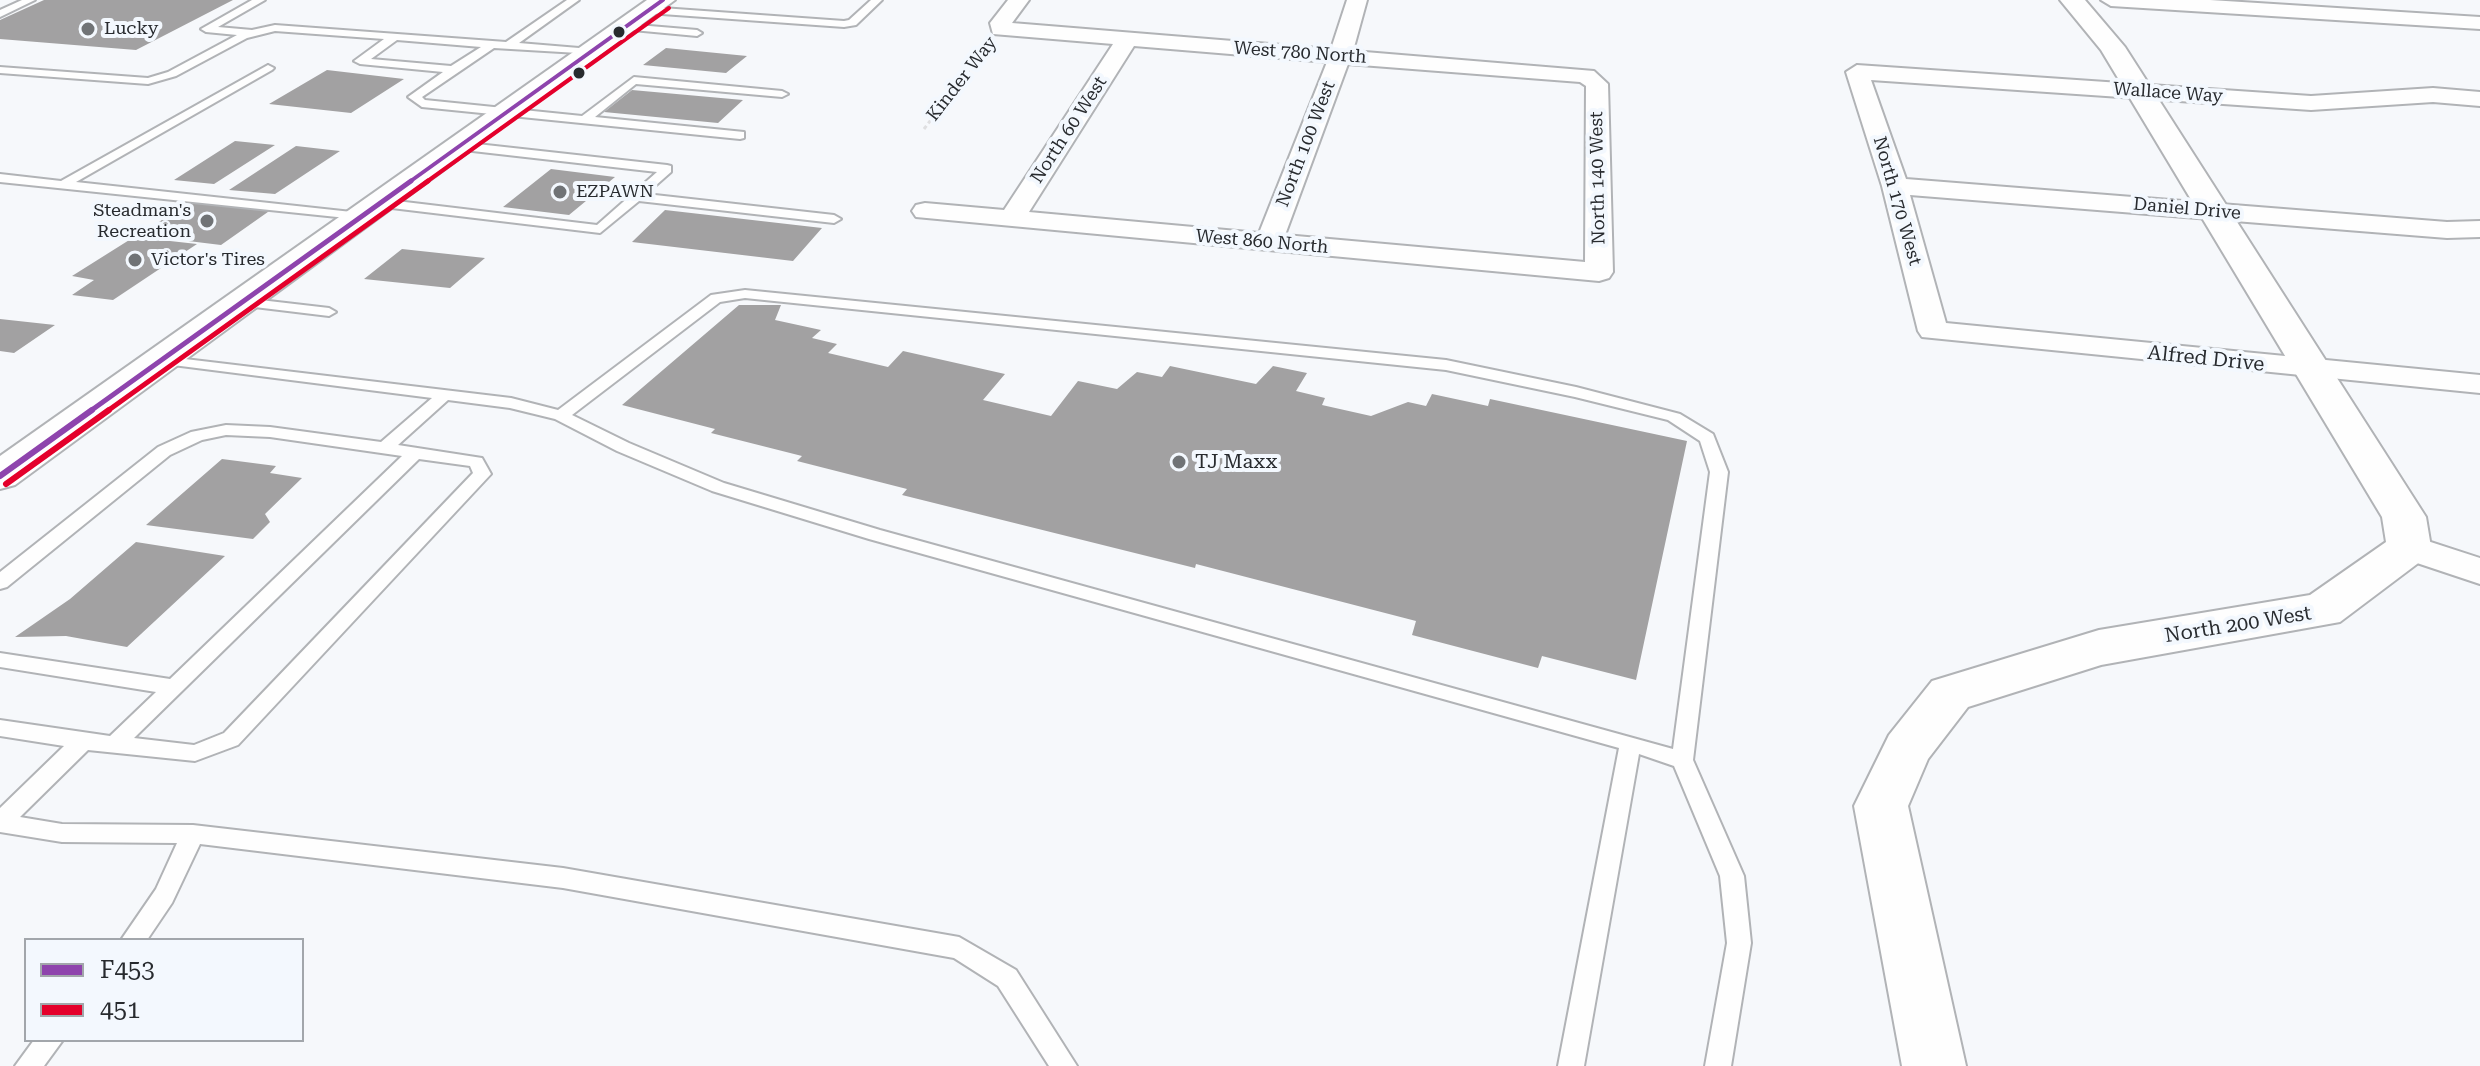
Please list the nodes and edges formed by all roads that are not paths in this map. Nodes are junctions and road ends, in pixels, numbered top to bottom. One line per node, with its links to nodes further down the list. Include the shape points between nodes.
1 (30, 0): 11 (lane)
2 (260, 0): 14 (lane, via 206,29)
3 (574, 0): 19 (lane)
4 (730, 0): 12 (lane)
5 (877, 0): 12 (lane, via 848,24)
6 (1019, 0): 17 (street, West 780 North, via 1001,29)
7 (1357, 0): 21 (street, North 100 West)
8 (2072, 0): 27 (main road, via 2112,47)
9 (2111, 0): 13 (street)
10 (646, 12): 12 (lane); 15 (lane); 20 (main road)
11 (0, 14)
12 (712, 15)
13 (2480, 23)
14 (252, 33): 16 (lane, via 288,28); 23 (lane, via 148,81)
15 (697, 33)
16 (396, 36): 18 (lane); 24 (lane, via 360,61)
17 (1127, 40): 21 (street, West 780 North); 42 (street, North 60 West)
18 (492, 44): 19 (lane); 24 (lane)
19 (509, 45): 20 (lane)
20 (591, 52): 30 (main road)
21 (1340, 56): 26 (street, West 780 North, via 1564,73 1586,76); 44 (street, North 100 West)
22 (268, 68): 35 (lane)
23 (0, 70)
24 (453, 70): 30 (lane, via 414,97 422,103)
25 (1857, 72): 27 (street, Wallace Way); 36 (street, North 170 West)
26 (1597, 84): 45 (street, North 140 West)
27 (2138, 91): 29 (street, Wallace Way, via 2311,103 2433,95); 39 (main road)
28 (782, 94): 31 (lane, via 634,80)
29 (2480, 99)
30 (507, 112): 31 (lane); 33 (main road)
31 (585, 119): 32 (lane)
32 (740, 135)
33 (459, 146): 37 (lane, via 667,169); 38 (main road)
34 (0, 178): 35 (lane)
35 (64, 184): 38 (lane)
36 (1895, 186): 39 (street, Daniel Drive); 48 (street, North 170 West)
37 (635, 197): 38 (lane, via 600,229); 41 (lane)
38 (370, 210): 46 (main road)
39 (2213, 210): 43 (street, Daniel Drive); 50 (main road)
40 (925, 211): 42 (street, West 860 North)
41 (834, 219)
42 (1011, 219): 44 (street, West 860 North)
43 (2480, 229)
44 (1269, 242): 45 (street, West 860 North)
45 (1599, 272)
46 (243, 302): 47 (lane); 49 (main road)
47 (329, 312)
48 (1933, 331): 50 (street, Alfred Drive)
49 (165, 359): 52 (lane); 56 (main road)
50 (2312, 370): 51 (street, Alfred Drive); 57 (main road, via 2404,517)
51 (2480, 384)
52 (444, 395): 53 (lane); 54 (lane)
53 (561, 416): 64 (lane, via 718,487 837,524); 66 (lane, via 716,298 745,294 1446,365 1674,417 1707,438 1719,472)
54 (385, 448): 55 (lane); 59 (lane, via 270,432 226,430 197,436 164,451)
55 (415, 453): 61 (lane); 65 (lane, via 476,462 482,474 231,739 195,753)
56 (0, 476)
57 (2409, 547): 58 (street); 75 (main road, North 200 West, via 2323,610 2099,648 1950,694 1907,749 1881,806)
58 (2480, 571)
59 (0, 582)
60 (0, 660): 61 (lane)
61 (174, 687): 65 (lane)
62 (0, 728): 63 (lane)
63 (83, 741): 65 (lane); 67 (lane)
64 (1630, 743): 66 (lane); 73 (lane)
65 (114, 745)
66 (1682, 760): 74 (lane, via 1732,876 1739,943)
67 (0, 822): 68 (lane, via 62,833)
68 (193, 834): 69 (lane, via 164,896); 72 (lane, via 563,878 959,948 1007,978)
69 (134, 938)
70 (48, 1042): 71 (lane)
71 (28, 1066)
72 (1064, 1066)
73 (1571, 1066)
74 (1718, 1066)
75 (1934, 1066)

